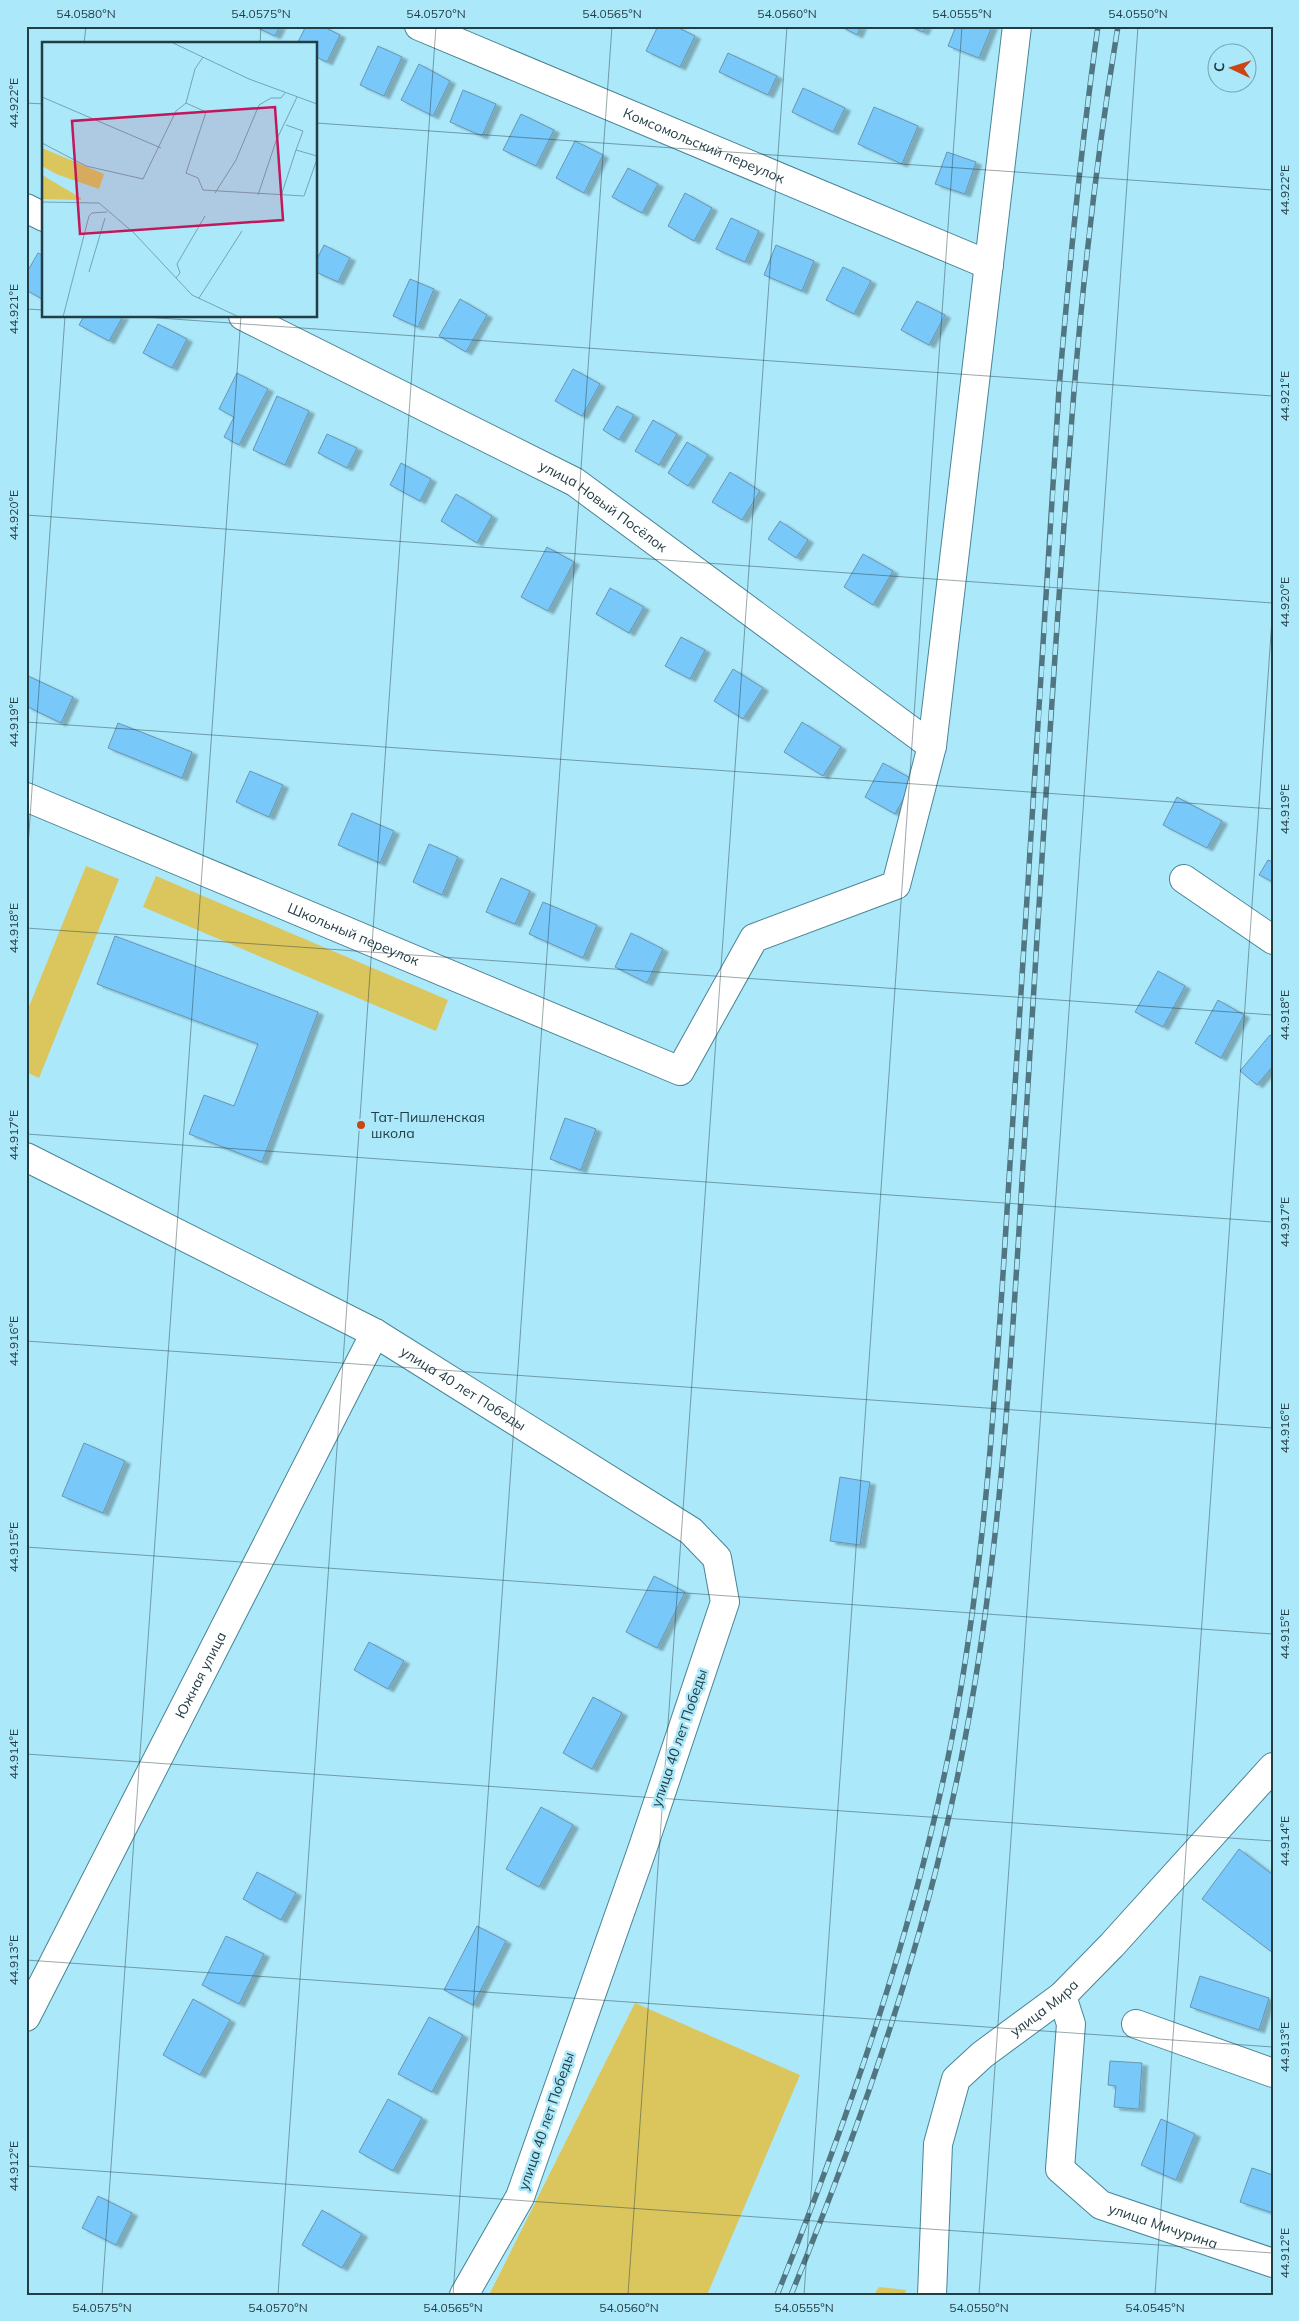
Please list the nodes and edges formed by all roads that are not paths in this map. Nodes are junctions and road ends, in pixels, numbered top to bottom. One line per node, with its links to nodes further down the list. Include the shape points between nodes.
1 (419, 26): 5 (street, Комсомольский переулок)
2 (1017, 26): 5 (street)
3 (26, 208): 4 (street)
4 (42, 216)
5 (989, 265): 7 (street)
6 (247, 318): 7 (street, улица Новый Посёлок, via 575,482)
7 (932, 746): 8 (street, Школьный переулок, via 896,885 754,938 680,1071)
8 (26, 797)
9 (1184, 879): 10 (street)
10 (1273, 940)
11 (26, 1157): 12 (street, улица 40 лет Победы)
12 (375, 1333): 15 (street, Южная улица); 19 (street, улица 40 лет Победы, via 691,1530 717,1558 725,1602 520,2197)
13 (1273, 1767): 14 (street, улица Мира)
14 (1062, 1996): 18 (street, улица Мичурина, via 1071,2024 1060,2169 1101,2205); 20 (street, улица Мира, via 982,2055 956,2079 938,2144)
15 (26, 2017)
16 (1136, 2024): 17 (street)
17 (1273, 2072)
18 (1273, 2263)
19 (464, 2295)
20 (932, 2295)

